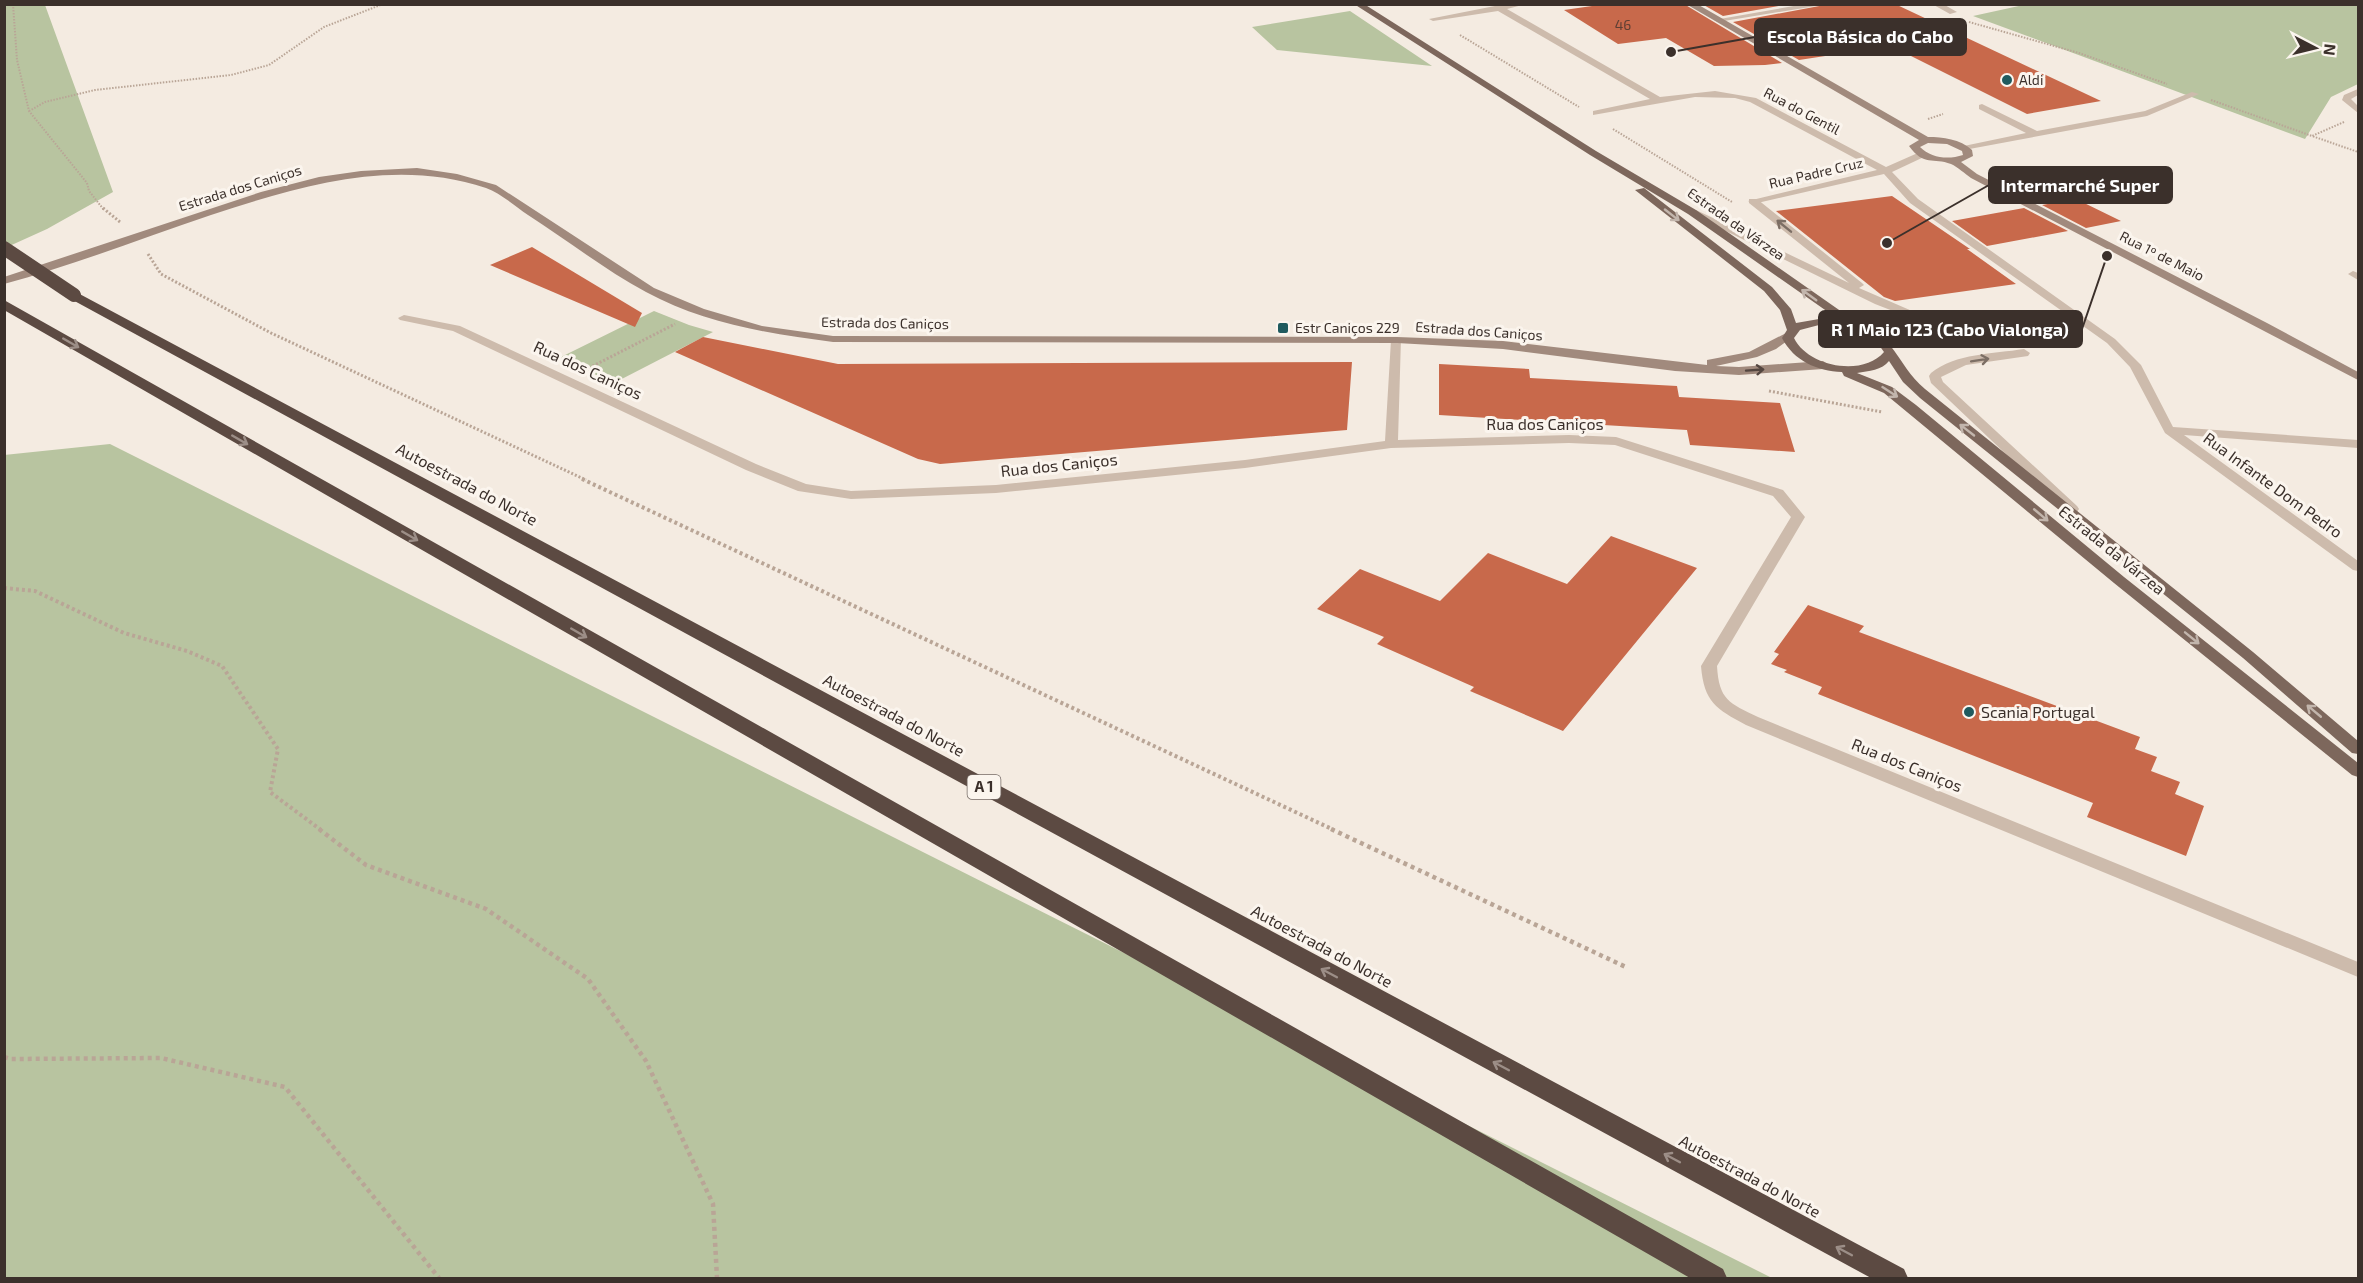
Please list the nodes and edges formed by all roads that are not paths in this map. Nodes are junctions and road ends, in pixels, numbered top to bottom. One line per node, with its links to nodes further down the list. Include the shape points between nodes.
1 (1522, 4): 6 (street)
2 (1690, 4): 9 (street)
3 (1824, 4): 9 (street)
4 (1936, 4): 7 (street)
5 (1358, 5): 19 (main road, Estrada da Várzea)
6 (1499, 8): 8 (street); 12 (street)
7 (1953, 12)
8 (1433, 19)
9 (1718, 20): 17 (street)
10 (2358, 92): 14 (street, via 2346,100)
11 (2195, 94): 16 (street, via 2147,113)
12 (1661, 101): 15 (street, Rua do Gentil); 22 (street, Rua do Gentil, via 1705,93 1747,98)
13 (1982, 107): 16 (street)
14 (2358, 110)
15 (1596, 114)
16 (2036, 134): 18 (street)
17 (1926, 140): 18 (street); 20 (street, via 1914,146)
18 (1964, 147): 21 (street, via 1968,156)
19 (1593, 153): 23 (main road, Estrada da Várzea); 31 (main road, Estrada da Várzea, one-way to 31, via 1768,289 1785,309)
20 (1923, 154): 21 (street); 22 (street)
21 (1952, 160): 37 (street, Rua 1º de Maio, via 1974,176)
22 (1886, 171): 26 (street, Rua Padre Cruz, one-way to 22, via 1753,201); 38 (street, Rua do Gentil, via 1914,201 2111,341 2142,375)
23 (1692, 212): 26 (street); 30 (main road, Estrada da Várzea, one-way to 23)
24 (4, 248): 47 (highway, Autoestrada do Norte / A 1, one-way to 24, bridge, via 74,295)
25 (4, 281): 32 (street, Estrada dos Caniços, via 266,194 319,180 417,171 492,188 650,290 700,311 761,329 833,339)
26 (1879, 302): 28 (street)
27 (12, 309): 46 (highway, one-way to 46)
28 (1915, 316)
29 (404, 318): 39 (street, Rua dos Caniços, via 456,328 804,488 851,495 996,489 1245,464)
30 (1858, 328): 31 (main road, Estrada da Várzea, via 1824,322 1806,324); 33 (main road, Estrada da Várzea, via 1877,337)
31 (1791, 332): 35 (street, Estrada dos Caniços, via 1772,348 1739,358); 36 (main road, Estrada da Várzea, via 1789,343 1793,349)
32 (1397, 340): 35 (street, Estrada dos Caniços, via 1503,345); 39 (street)
33 (1889, 353): 36 (main road, Estrada da Várzea, via 1874,367); 41 (main road, Estrada da Várzea, one-way to 33, via 1935,404 1906,378)
34 (2024, 353): 41 (street, one-way to 34, via 1937,383 1935,376 1939,371 1955,364)
35 (1675, 367): 36 (street, Estrada dos Caniços, one-way to 36, via 1739,371)
36 (1830, 367): 44 (main road, Estrada da Várzea, one-way to 44, via 1888,390 1912,408)
37 (2358, 377)
38 (2169, 430): 40 (street); 42 (street, Rua Infante Dom Pedro)
39 (1391, 444): 45 (street, Rua dos Caniços, via 1616,441 1778,493 1798,517 1709,666 1709,689 1722,706)
40 (2358, 444)
41 (2107, 542): 43 (main road, Estrada da Várzea, one-way to 41)
42 (2358, 567)
43 (2358, 749)
44 (2358, 771)
45 (2358, 970)
46 (1714, 1278)
47 (1895, 1278)

